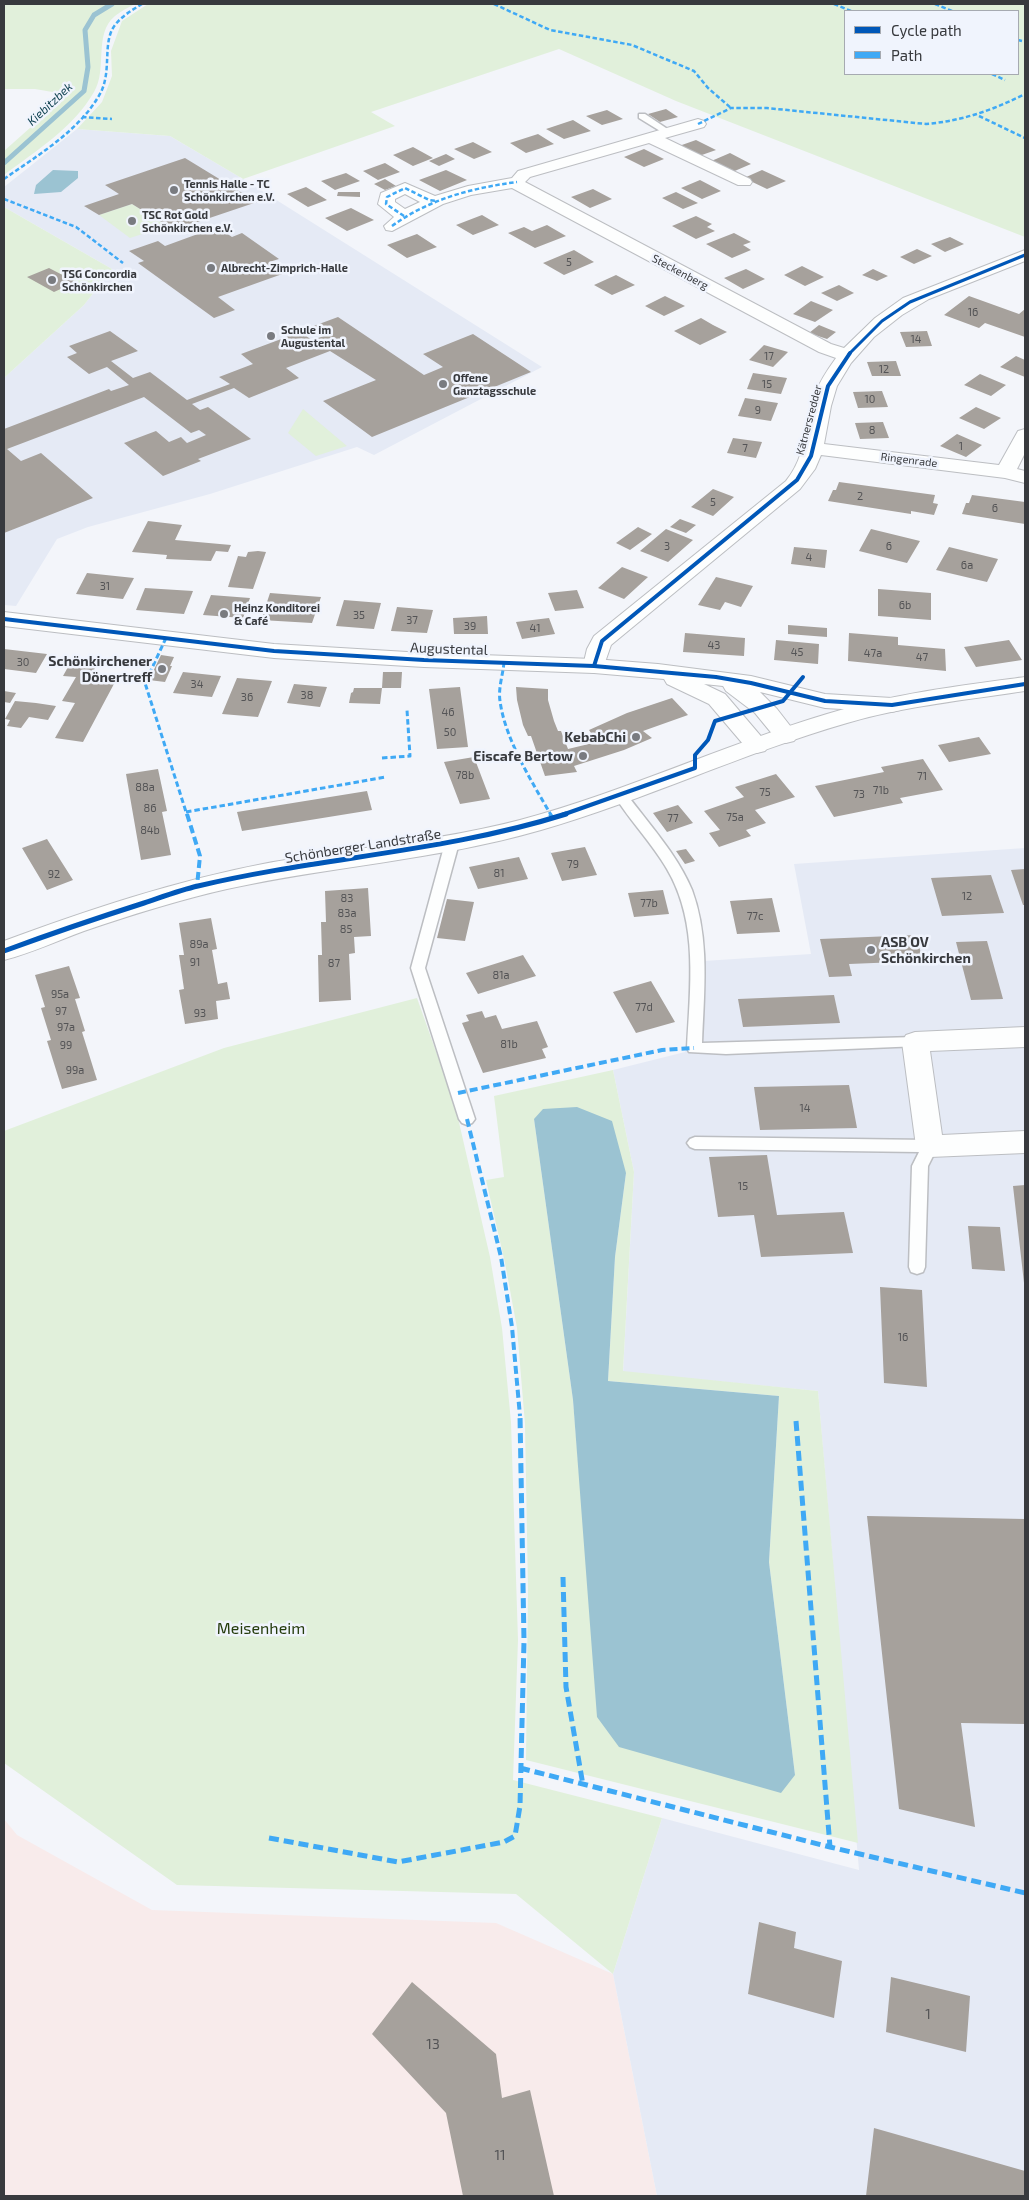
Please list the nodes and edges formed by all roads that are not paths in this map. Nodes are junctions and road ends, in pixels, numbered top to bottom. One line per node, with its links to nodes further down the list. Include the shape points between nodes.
1 (642, 116): 3 (lane)
2 (698, 124): 3 (street)
3 (668, 132): 4 (street)
4 (649, 137): 5 (street, via 524,174); 6 (street)
5 (517, 182): 7 (street); 9 (street, Steckenberg, via 519,186 825,348)
6 (744, 182)
7 (437, 201): 7 (street, via 405,188 387,197 386,204 398,221)
8 (1025, 255): 9 (street, Kätnersredder, via 920,296 876,326)
9 (847, 355): 11 (street, Kätnersredder, via 828,384)
10 (1025, 435): 12 (street)
11 (813, 448): 12 (street, Ringenrade); 15 (street, Kätnersredder, via 807,466 794,485 602,641)
12 (1005, 472): 13 (street, Ringenrade)
13 (1025, 476)
14 (4, 619): 15 (street, Augustental, via 274,651)
15 (594, 666): 16 (street, Augustental)
16 (658, 671): 17 (street, Augustental); 21 (street, Augustental, via 717,699)
17 (716, 677): 19 (street, Augustental, via 825,701); 20 (street, Augustental, via 764,706)
18 (1025, 684): 19 (street, Schönberger Landstraße)
19 (892, 705): 20 (street, Schönberger Landstraße, via 838,718)
20 (786, 736): 21 (street, Schönberger Landstraße)
21 (757, 746): 22 (street, Schönberger Landstraße)
22 (620, 795): 23 (street, Schönberger Landstraße, via 524,827); 26 (lane, via 675,870 694,919 697,948 694,1048)
23 (452, 843): 24 (street, Schönberger Landstraße, via 299,866 197,886); 27 (lane, via 418,968)
24 (4, 951)
25 (1025, 1037): 26 (street)
26 (915, 1042): 30 (street)
27 (467, 1119)
28 (1025, 1142): 30 (street)
29 (695, 1144): 30 (lane)
30 (930, 1146): 31 (lane, via 920,1166)
31 (917, 1267)

